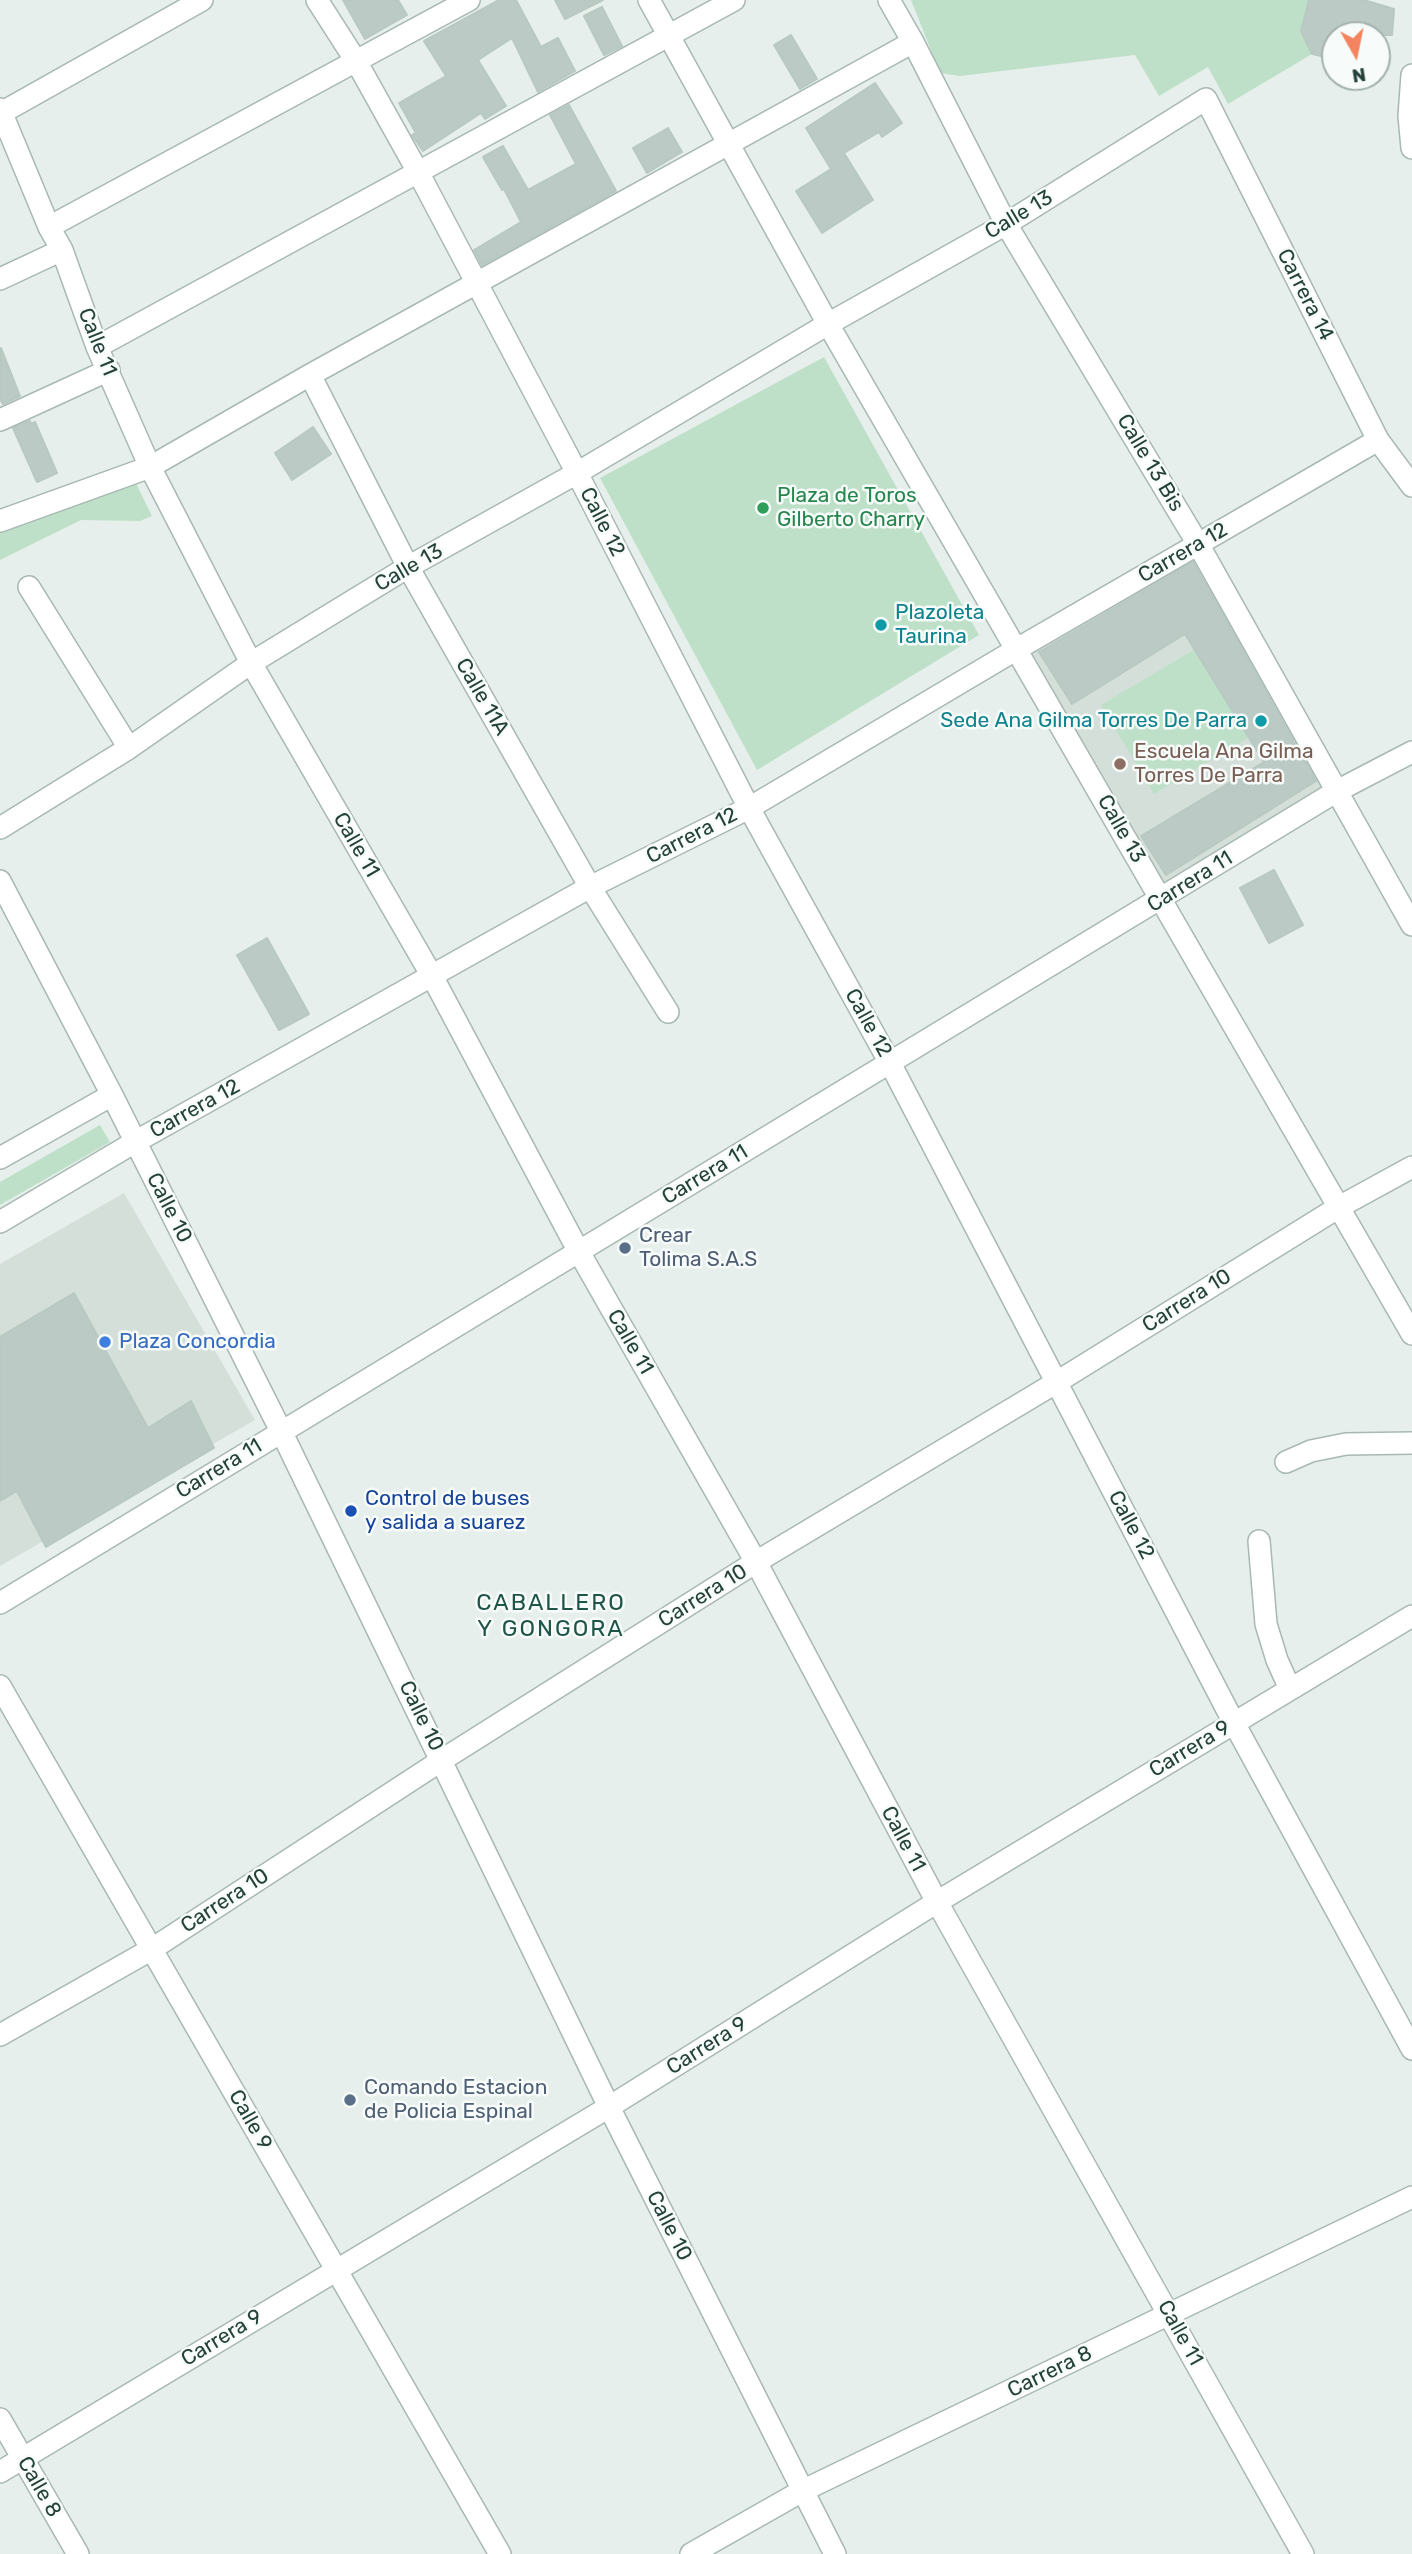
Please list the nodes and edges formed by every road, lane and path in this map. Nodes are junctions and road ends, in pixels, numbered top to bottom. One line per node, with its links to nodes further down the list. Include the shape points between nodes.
1 (202, 0): 12 (street)
2 (317, 0): 9 (street, Calle 12)
3 (469, 0): 9 (street)
4 (649, 0): 7 (street, Calle 13)
5 (734, 0): 7 (street)
6 (889, 0): 8 (street, Calle 13 Bis)
7 (668, 36): 13 (street, Calle 13); 15 (street)
8 (913, 42): 13 (street); 16 (street, Calle 13 Bis)
9 (356, 61): 15 (street, Calle 12); 17 (street)
10 (1412, 75): 14 (street)
11 (1206, 99): 16 (street, Calle 13); 26 (street, Carrera 14)
12 (2, 122): 17 (street, Calle 11)
13 (729, 144): 20 (street); 21 (street, Calle 13)
14 (1412, 148)
15 (418, 172): 20 (street, Calle 12); 22 (street)
16 (1006, 224): 21 (street, Calle 13); 31 (street, Calle 13 Bis)
17 (49, 227): 18 (street, Calle 11)
18 (62, 250): 19 (street); 22 (street, Calle 11)
19 (0, 279)
20 (475, 284): 24 (street); 28 (street, Calle 12)
21 (828, 324): 28 (street, Calle 13); 34 (street, Calle 13)
22 (97, 347): 23 (street, Calle 11)
23 (109, 370): 25 (street); 27 (street, Calle 11)
24 (310, 375): 27 (street); 32 (street, Calle 11A)
25 (0, 420)
26 (1378, 440): 29 (street, Carrera 14); 31 (street, Carrera 12)
27 (150, 467): 30 (street); 35 (street, Calle 11)
28 (577, 473): 32 (street, Calle 13); 39 (street, Calle 12)
29 (1412, 486)
30 (0, 521)
31 (1198, 544): 34 (street, Carrera 12); 38 (street, Calle 13 Bis)
32 (408, 567): 35 (street, Calle 13); 42 (street, Calle 11A)
33 (29, 587): 36 (street)
34 (1017, 649): 39 (street, Carrera 12); 43 (street, Calle 13)
35 (250, 663): 36 (street, Calle 13); 45 (street, Calle 11)
36 (129, 748): 40 (street, Calle 13)
37 (1412, 752): 38 (street, Carrera 11)
38 (1337, 791): 43 (street, Carrera 11); 44 (street, Calle 13 Bis)
39 (748, 807): 42 (street, Carrera 12); 47 (street, Calle 12)
40 (0, 828)
41 (0, 881): 48 (street, Calle 10)
42 (590, 887): 45 (street, Carrera 12); 46 (street, Calle 11A)
43 (1161, 900): 47 (street, Carrera 11); 52 (street, Calle 13)
44 (1412, 925)
45 (432, 976): 49 (street, Carrera 12); 54 (street, Calle 11)
46 (668, 1012)
47 (890, 1063): 54 (street, Carrera 11); 56 (street, Calle 12)
48 (112, 1095): 49 (street, Calle 10); 50 (street)
49 (135, 1142): 53 (street, Carrera 12); 57 (street, Calle 10)
50 (0, 1158)
51 (1412, 1167): 52 (street, Carrera 10)
52 (1339, 1207): 55 (street, Calle 13); 56 (street, Carrera 10)
53 (0, 1222)
54 (579, 1252): 57 (street, Carrera 11); 61 (street, Calle 11)
55 (1412, 1334)
56 (1057, 1382): 61 (street, Carrera 10); 66 (street, Calle 12)
57 (281, 1431): 62 (street, Carrera 11); 67 (street, Calle 10)
58 (1412, 1443): 59 (street, via 1346,1444)
59 (1286, 1462)
60 (1259, 1541): 65 (street, via 1266,1624)
61 (756, 1562): 67 (street, Carrera 10); 68 (street, Calle 11)
62 (0, 1603)
63 (1412, 1616): 65 (street, Carrera 9)
64 (0, 1686): 69 (street, Calle 9)
65 (1290, 1689): 66 (street, Carrera 9)
66 (1234, 1723): 68 (street, Carrera 9); 71 (street, Calle 12)
67 (442, 1760): 69 (street, Carrera 10); 72 (street, Calle 10)
68 (937, 1902): 72 (street, Carrera 9); 75 (street, Calle 11)
69 (152, 1949): 70 (street, Carrera 10); 74 (street, Calle 9)
70 (0, 2035)
71 (1412, 2049)
72 (609, 2107): 74 (street, Carrera 9); 79 (street, Calle 10)
73 (1412, 2197): 75 (street, Carrera 8)
74 (336, 2269): 77 (street, Carrera 9); 81 (street, Calle 9)
75 (1170, 2314): 79 (street, Carrera 8); 84 (street, Calle 11)
76 (0, 2419): 77 (street, Calle 8)
77 (23, 2458): 78 (street, Carrera 9); 80 (street, Calle 8)
78 (0, 2472)
79 (802, 2491): 82 (street, Carrera 8); 83 (street, Calle 10)
80 (78, 2554)
81 (500, 2554)
82 (691, 2554)
83 (835, 2554)
84 (1303, 2554)

